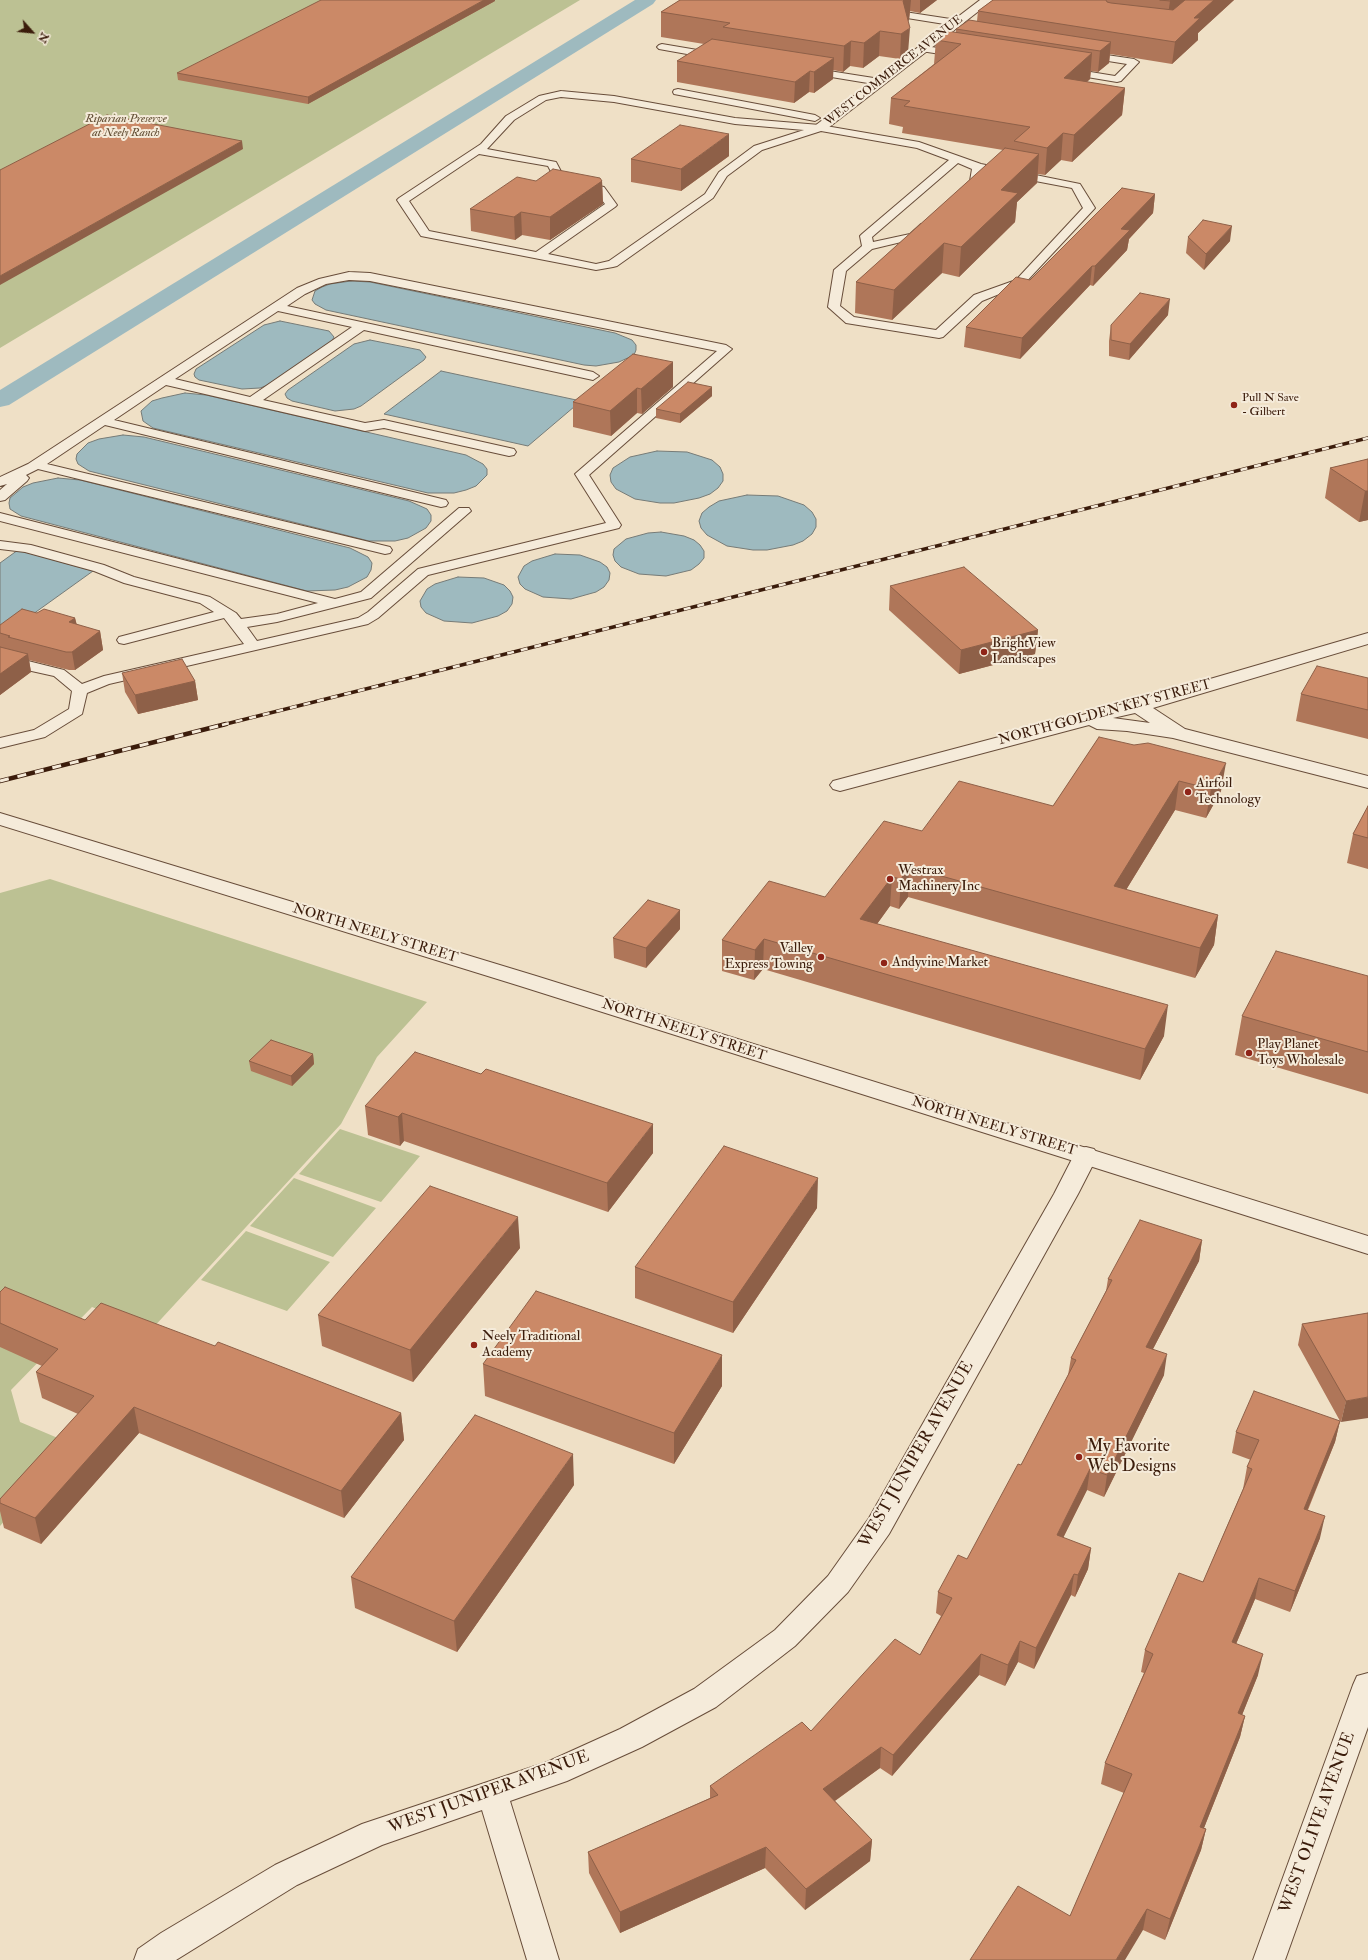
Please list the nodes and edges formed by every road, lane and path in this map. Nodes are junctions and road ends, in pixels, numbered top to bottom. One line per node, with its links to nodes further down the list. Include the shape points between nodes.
1 (987, 0): 3 (street, WEST COMMERCE AVENUE)
2 (872, 10): 3 (lane)
3 (957, 23): 4 (street, WEST COMMERCE AVENUE)
4 (945, 32): 5 (lane); 7 (street, WEST COMMERCE AVENUE)
5 (960, 35)
6 (662, 47): 10 (lane)
7 (924, 49): 9 (lane); 13 (street, WEST COMMERCE AVENUE)
8 (1074, 53): 12 (lane, via 1134,62 1117,79)
9 (966, 55)
10 (724, 57)
11 (802, 70): 13 (lane)
12 (1056, 70)
13 (880, 82): 15 (street, WEST COMMERCE AVENUE)
14 (678, 92): 15 (lane, via 770,108)
15 (825, 125): 16 (lane, via 735,121 614,99 561,94 543,98 510,118); 17 (lane, via 919,145); 22 (lane, via 758,148 723,174 709,196 613,264 596,267)
16 (478, 151): 22 (lane, via 552,164 561,181 600,189 611,205); 22 (lane, via 403,200 425,234)
17 (956, 159): 18 (lane); 21 (lane, via 866,236)
18 (978, 167): 19 (lane, via 975,182); 21 (lane, via 1076,186 1089,208 1020,282 978,298 938,334 850,320 834,307 840,270)
19 (953, 201)
20 (931, 221): 21 (lane, via 914,236)
21 (868, 248)
22 (538, 256)
23 (276, 307): 24 (lane); 26 (lane); 43 (lane, via 323,281 349,276 370,277 726,349 582,474 614,525 423,572 363,621)
24 (362, 326): 25 (lane); 27 (lane)
25 (593, 376)
26 (165, 381): 27 (lane); 28 (lane)
27 (252, 401): 29 (lane, via 365,426 384,424)
28 (104, 421): 30 (lane); 33 (lane)
29 (509, 452)
30 (35, 466): 31 (lane); 32 (lane); 37 (lane)
31 (0, 482)
32 (0, 497)
33 (441, 503)
34 (464, 511): 38 (lane, via 366,595)
35 (0, 517): 38 (lane)
36 (0, 545): 39 (lane, via 26,548 99,568 129,580 205,600)
37 (385, 550)
38 (335, 603): 40 (lane, via 277,618)
39 (226, 613): 40 (lane); 42 (lane)
40 (237, 624): 43 (lane)
41 (1368, 638): 46 (street, NORTH GOLDEN KEY STREET)
42 (124, 640)
43 (253, 646): 45 (lane, via 104,680)
44 (0, 659): 45 (lane, via 59,673)
45 (80, 690): 49 (lane, via 76,711 39,734)
46 (1138, 706): 47 (street, NORTH GOLDEN KEY STREET); 48 (street)
47 (1068, 724): 48 (street, via 1127,724); 51 (street, NORTH GOLDEN KEY STREET)
48 (1178, 733): 50 (street)
49 (0, 743)
50 (1368, 782)
51 (840, 784)
52 (0, 819): 53 (street, NORTH NEELY STREET)
53 (1086, 1155): 54 (street, NORTH NEELY STREET); 56 (street, WEST JUNIPER AVENUE, via 879,1526 838,1584 785,1638 705,1698 631,1738 556,1772)
54 (1368, 1245)
55 (1368, 1685): 59 (street, WEST OLIVE AVENUE)
56 (493, 1795): 57 (street, WEST JUNIPER AVENUE, via 373,1834 286,1876 173,1943); 58 (street)
57 (150, 1960)
58 (543, 1960)
59 (1268, 1960)

